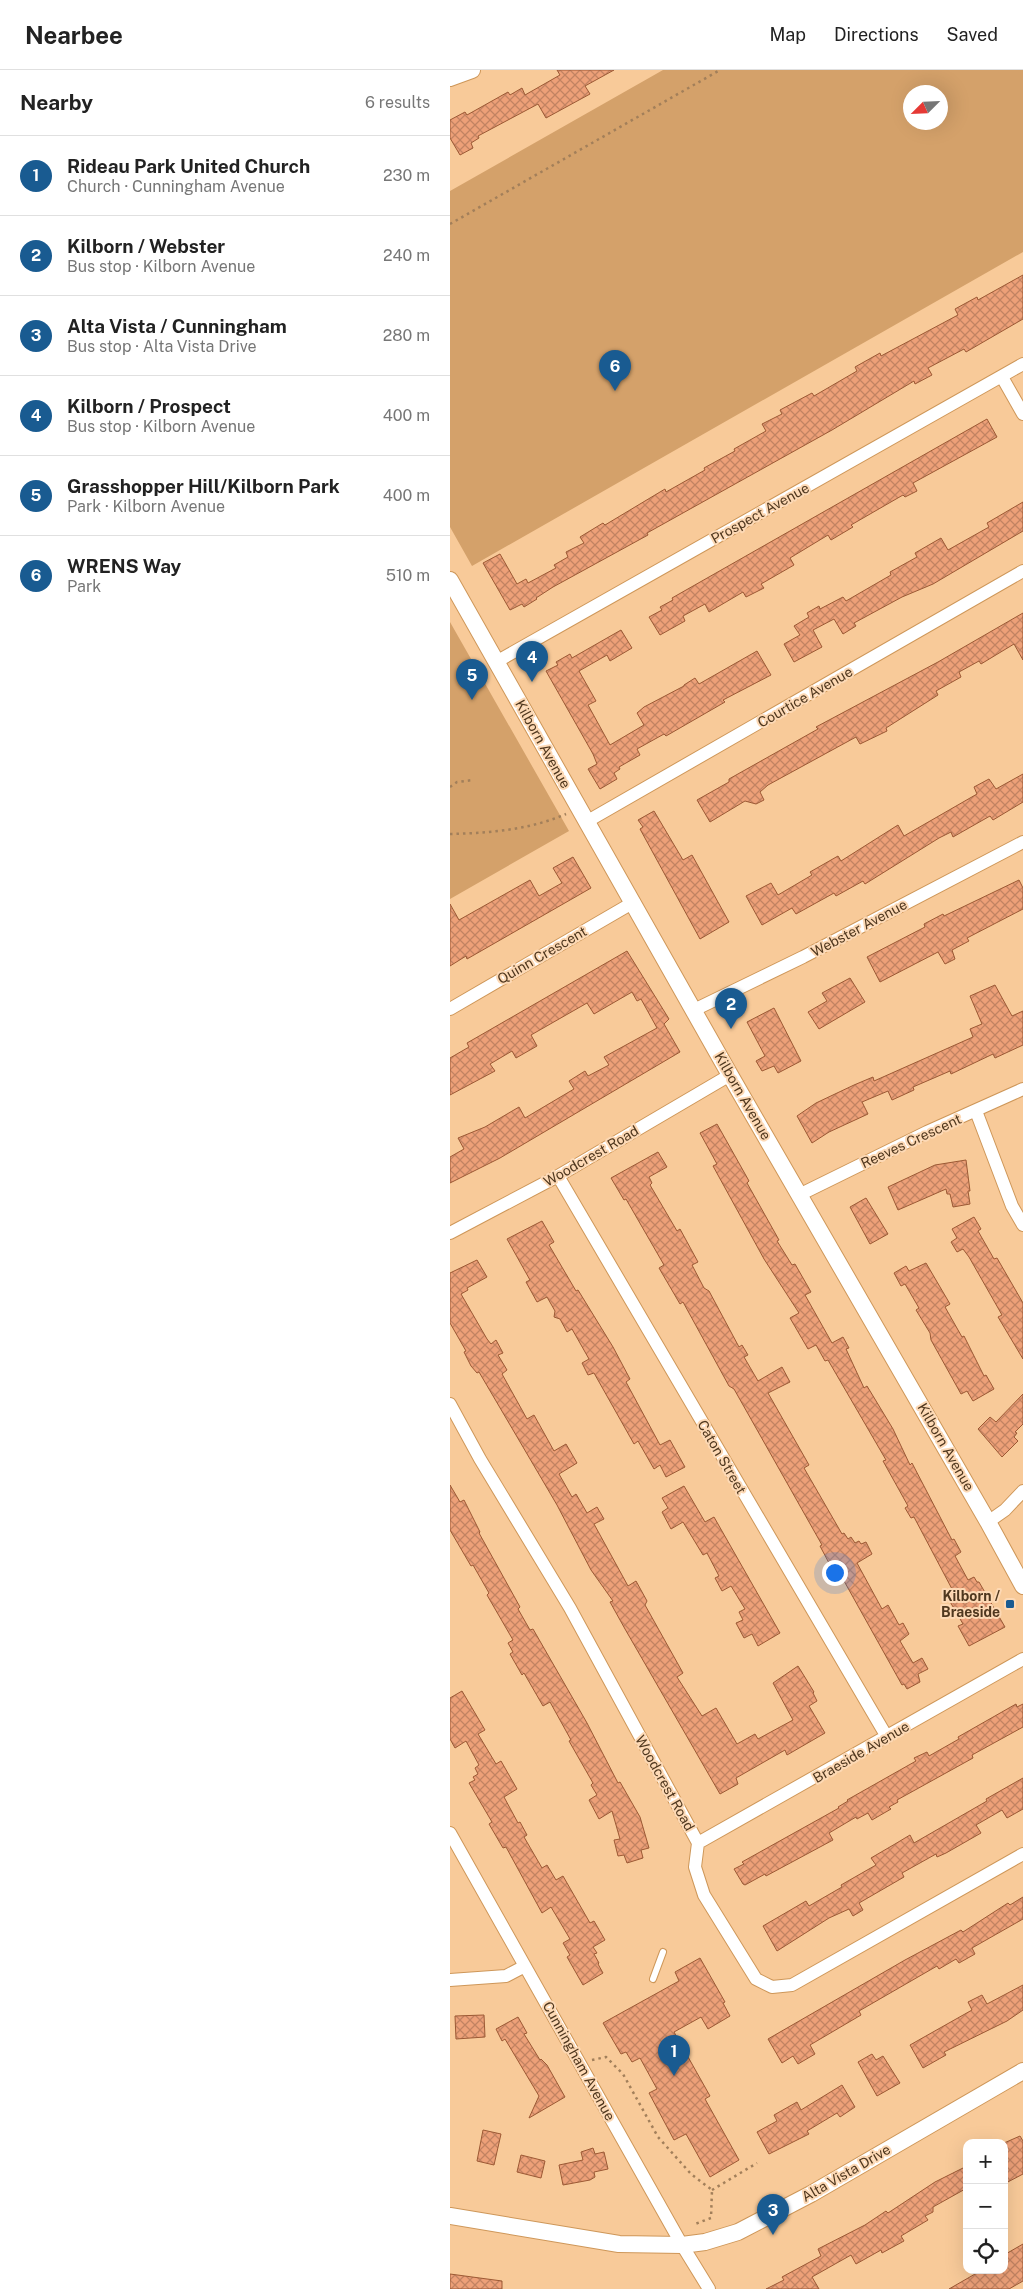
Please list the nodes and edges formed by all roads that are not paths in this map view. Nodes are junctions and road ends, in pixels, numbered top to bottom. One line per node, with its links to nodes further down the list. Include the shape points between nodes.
1 (472, 70): 2 (street)
2 (450, 78)
3 (1023, 364): 4 (street, Prospect Avenue)
4 (1002, 377): 5 (street); 8 (street, Prospect Avenue)
5 (1023, 414)
6 (1023, 571): 9 (street, Courtice Avenue)
7 (450, 580): 8 (street, Kilborn Avenue)
8 (496, 662): 9 (street, Kilborn Avenue)
9 (582, 815): 11 (street, Kilborn Avenue)
10 (1023, 842): 13 (street, Webster Avenue)
11 (634, 902): 12 (street, Quinn Crescent); 13 (street, Kilborn Avenue)
12 (450, 1008)
13 (694, 1010): 14 (street, Kilborn Avenue)
14 (730, 1075): 17 (street, Woodcrest Road); 18 (street, Kilborn Avenue)
15 (1023, 1089): 16 (street, Reeves Crescent)
16 (976, 1111): 18 (street, Reeves Crescent); 19 (street, via 1012,1206)
17 (558, 1176): 20 (street, Woodcrest Road); 26 (street, Caton Street)
18 (801, 1194): 23 (street, Kilborn Avenue)
19 (1023, 1225)
20 (450, 1233)
21 (450, 1404): 28 (street, Woodcrest Road, via 570,1608)
22 (1023, 1491): 23 (street)
23 (988, 1522): 24 (street, Kilborn Avenue)
24 (1023, 1586)
25 (1023, 1659): 26 (street, Braeside Avenue)
26 (887, 1737): 28 (street, Braeside Avenue)
27 (450, 1832): 31 (street, Cunningham Avenue)
28 (698, 1843): 29 (street, Woodcrest Road, via 695,1867 704,1895 756,1979 772,1987 792,1985)
29 (1023, 1854)
30 (663, 1952): 32 (lane)
31 (525, 1966): 33 (street, via 506,1976); 36 (street, Cunningham Avenue)
32 (653, 1979)
33 (450, 1980)
34 (1023, 2071): 36 (street, Alta Vista Drive, via 811,2194 738,2232)
35 (450, 2216): 36 (street, Alta Vista Drive, via 620,2244)
36 (682, 2245): 37 (street, Cunningham Avenue)
37 (709, 2289)

